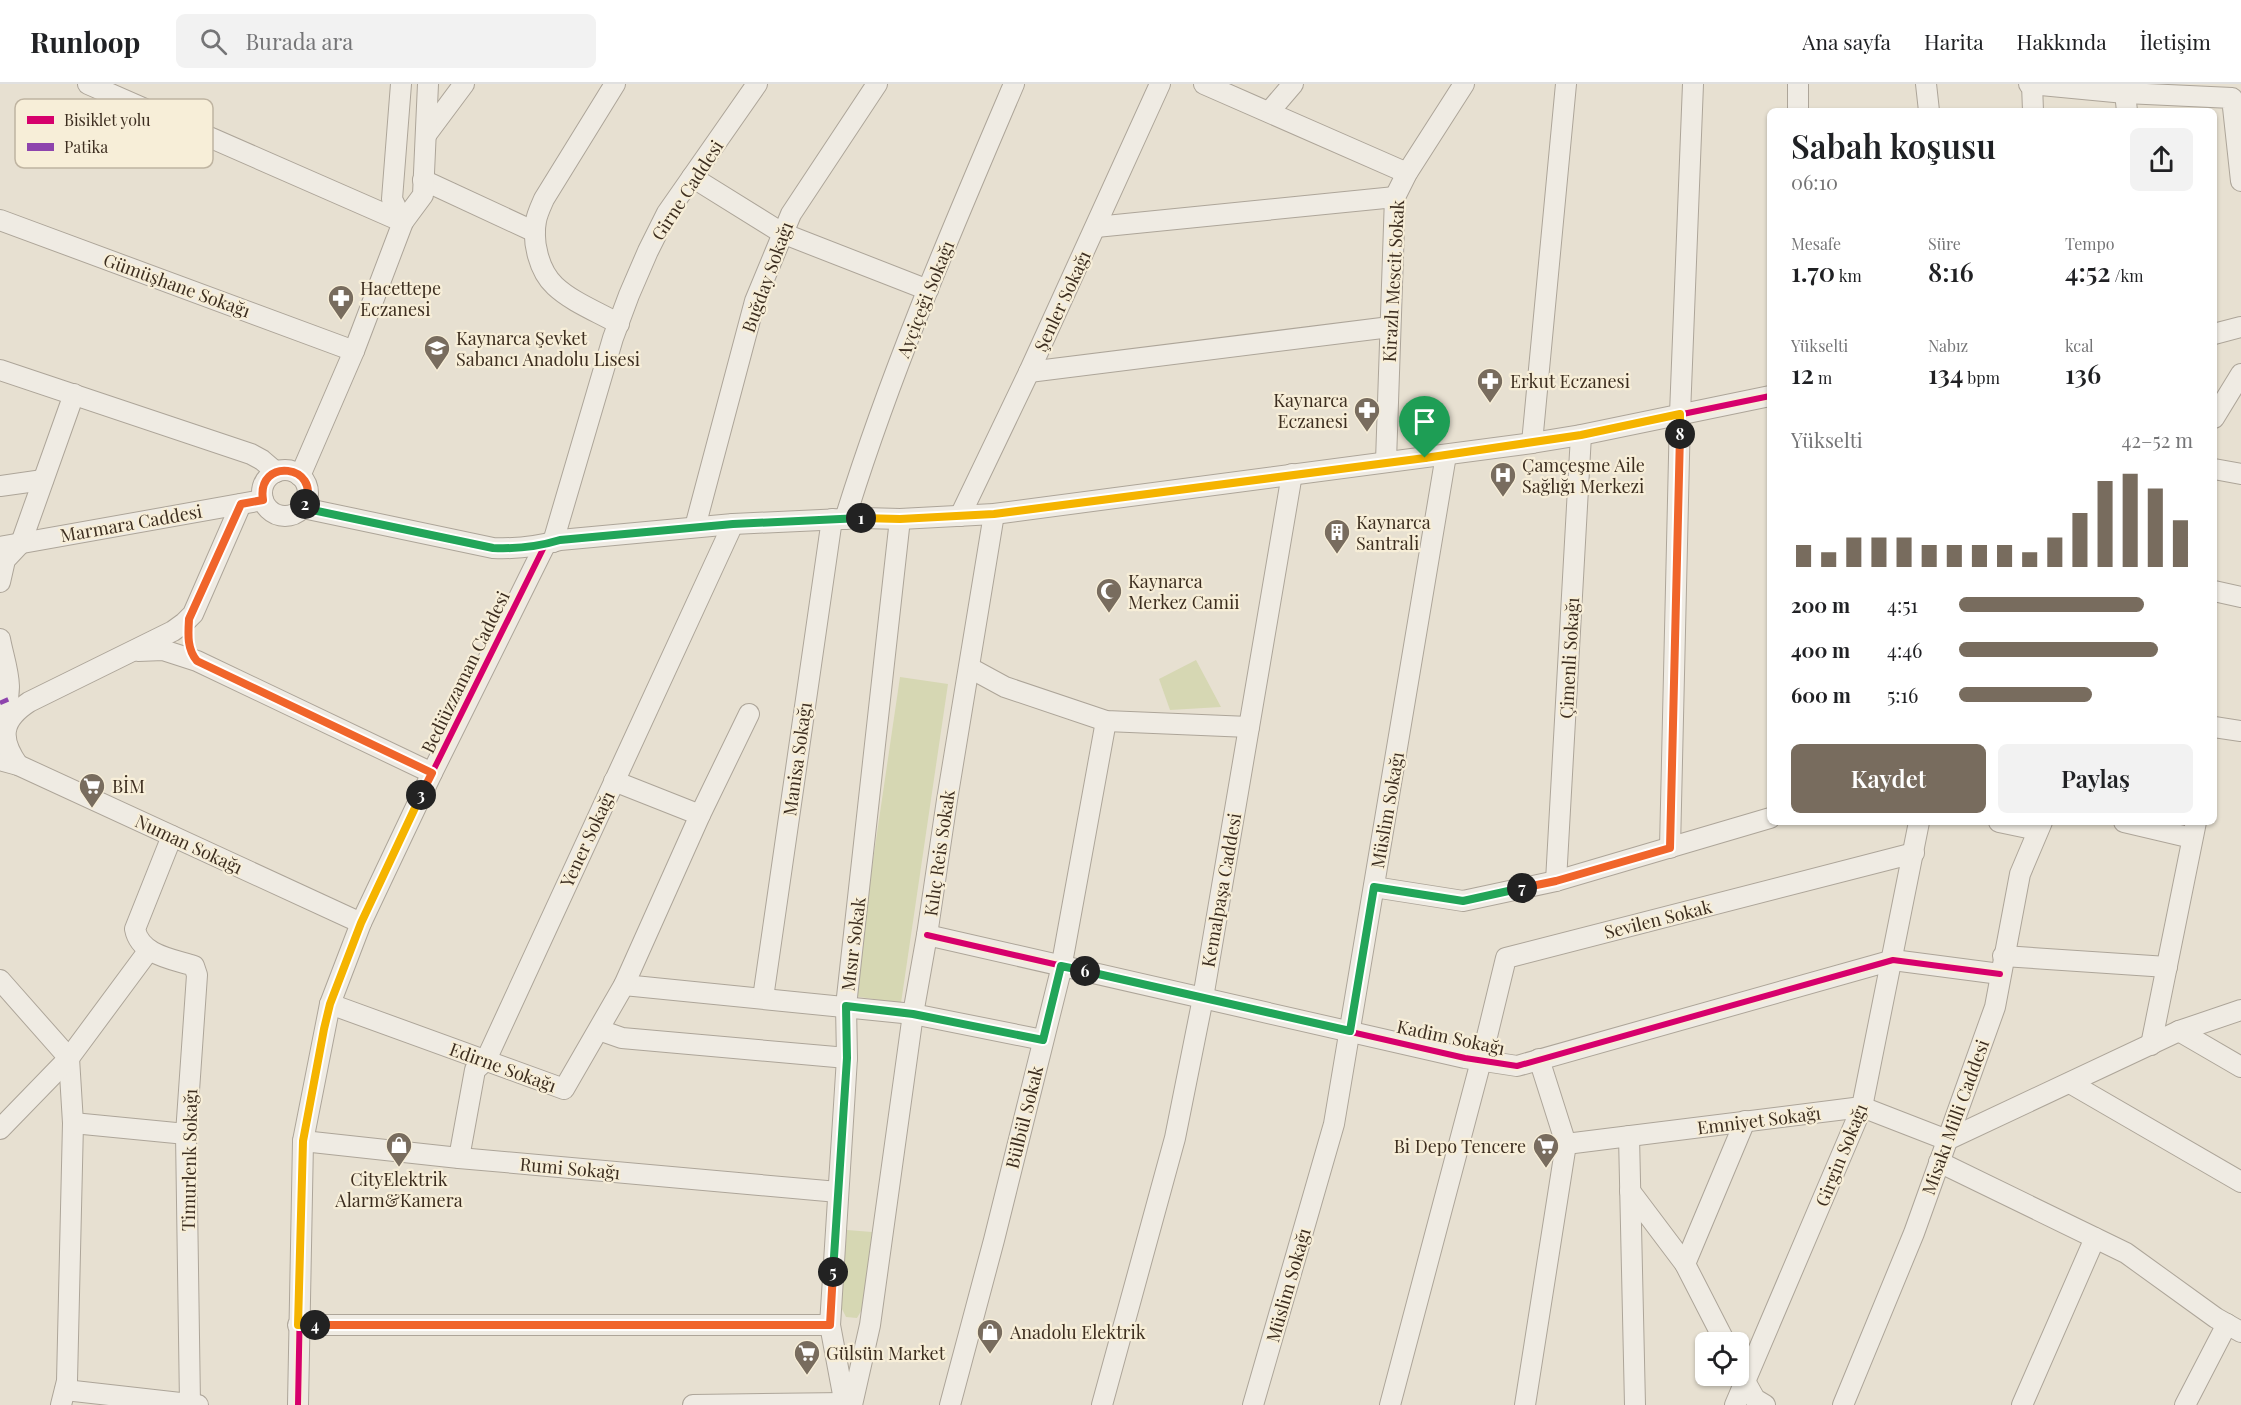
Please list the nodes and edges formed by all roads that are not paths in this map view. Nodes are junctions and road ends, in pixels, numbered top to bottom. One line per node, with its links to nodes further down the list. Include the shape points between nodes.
1 (88, 84): 18 (street)
2 (401, 84): 32 (street, via 392,199)
3 (428, 84): 24 (street)
4 (464, 84): 24 (street)
5 (615, 84): 34 (street, via 544,199)
6 (757, 84): 27 (street, Girne Caddesi)
7 (877, 84): 35 (street, Buğday Sokağı, via 791,214)
8 (1014, 84): 36 (street, Ayçiçeği Sokağı)
9 (1160, 84): 33 (street, Şenler Sokağı)
10 (1204, 84): 23 (street)
11 (1293, 84): 23 (street)
12 (1464, 84): 26 (street, Kirazlı Mescit Sokak)
13 (1566, 84): 50 (street)
14 (1693, 84): 48 (street)
15 (1798, 84): 20 (street)
16 (1926, 84): 21 (street)
17 (2031, 84): 19 (street); 22 (street)
18 (122, 99)
19 (2126, 102): 29 (street, via 2232,98)
20 (1798, 108)
21 (1929, 108)
22 (2033, 108)
23 (1269, 112): 26 (street)
24 (426, 135): 28 (street)
25 (213, 139): 32 (street)
26 (1407, 173): 30 (street, Kirazlı Mescit Sokak)
27 (692, 177): 35 (street); 37 (street, Girne Caddesi, via 667,213)
28 (423, 180): 32 (street, via 423,195); 34 (street)
29 (2241, 181)
30 (1395, 196): 33 (street); 38 (street, Kirazlı Mescit Sokak)
31 (0, 220): 41 (street, Gümüşhane Sokağı)
32 (403, 222): 41 (street)
33 (1096, 227): 43 (street, Şenler Sokağı)
34 (535, 232): 37 (street, via 542,267 554,285)
35 (782, 234): 36 (street); 68 (street, Buğday Sokağı, via 755,301)
36 (928, 290): 65 (street, Ayçiçeği Sokağı)
37 (618, 324): 70 (street, Girne Caddesi)
38 (1390, 327): 43 (street); 52 (street, Kirazlı Mescit Sokak)
39 (2241, 327): 40 (street)
40 (2217, 333)
41 (354, 351): 57 (street)
42 (0, 370): 45 (street)
43 (1029, 372): 64 (street, Şenler Sokağı)
44 (2241, 374): 47 (street)
45 (74, 394): 54 (street, via 250,454); 58 (street)
46 (1767, 397): 48 (street)
47 (2217, 413)
48 (1680, 414): 49 (street); 97 (street)
49 (1581, 435): 50 (street); 99 (street, Çimenli Sokağı)
50 (1532, 443): 51 (street)
51 (1446, 455): 52 (street); 100 (street, Müslim Sokağı)
52 (1386, 461): 55 (street)
53 (2217, 470): 56 (street)
54 (276, 472): 57 (street, via 289,470); 60 (street, via 266,481)
55 (1292, 474): 63 (street); 84 (street, Kemalpaşa Caddesi)
56 (2241, 474)
57 (300, 476): 62 (street, via 308,495)
58 (44, 480): 59 (street); 69 (street)
59 (0, 486)
60 (263, 500): 61 (street, Marmara Caddesi); 62 (street, via 277,515 291,516)
61 (241, 504): 69 (street, Marmara Caddesi); 75 (street)
62 (303, 508): 70 (street, via 493,548)
63 (994, 514): 64 (street); 80 (street, Kılıç Reis Sokak)
64 (960, 516): 66 (street)
65 (838, 519): 66 (street); 67 (street); 110 (street, Manisa Sokağı)
66 (900, 519): 113 (street, Mısır Sokak)
67 (733, 524): 68 (street); 89 (street, Yener Sokağı)
68 (695, 527): 70 (street)
69 (21, 543): 71 (street, Marmara Caddesi); 72 (street, via 5,560)
70 (549, 543): 88 (street, Bediüzzaman Caddesi)
71 (0, 547)
72 (0, 582)
73 (2217, 592): 74 (street)
74 (2241, 597)
75 (189, 619): 78 (street); 79 (street, via 189,646)
76 (0, 639): 77 (street)
77 (0, 644): 81 (street, via 9,689)
78 (128, 653): 79 (street, via 163,650); 87 (street, via 13,713 1,733)
79 (197, 661): 88 (street)
80 (970, 668): 83 (street, via 1005,687); 102 (street, Kılıç Reis Sokak)
81 (3, 705)
82 (749, 714): 90 (street, Edirne Sokağı)
83 (1106, 721): 84 (street); 106 (street, Bülbül Sokak)
84 (1249, 727): 111 (street, Kemalpaşa Caddesi)
85 (2217, 728): 86 (street)
86 (2241, 731)
87 (9, 763): 96 (street, Numan Sokağı)
88 (432, 773): 101 (street, Bediüzzaman Caddesi)
89 (614, 781): 90 (street); 124 (street, Yener Sokağı)
90 (700, 815): 109 (street, Edirne Sokağı)
91 (1767, 819): 97 (street)
92 (1919, 825): 98 (street, Girgin Sokağı)
93 (2150, 825): 95 (street)
94 (2040, 826): 105 (street, Misakı Milli Caddesi, via 2020,874)
95 (2194, 830): 107 (street)
96 (172, 836): 101 (street, Numan Sokağı); 103 (street, via 135,929)
97 (1670, 848): 99 (street)
98 (1914, 853): 104 (street, Girgin Sokağı); 125 (street, Sevilen Sokak, via 1506,958)
99 (1556, 881): 100 (street, via 1463,901)
100 (1374, 887): 117 (street, Müslim Sokağı)
101 (361, 923): 112 (street, Bediüzzaman Caddesi)
102 (927, 935): 106 (street, Kadim Sokağı); 115 (street, Kılıç Reis Sokak)
103 (148, 950): 121 (street); 132 (street, Timurlenk Sokağı, via 196,969)
104 (1893, 960): 105 (street, Kadim Sokağı); 123 (street, Kadim Sokağı); 128 (street, Girgin Sokağı)
105 (2002, 965): 107 (street, Kadim Sokağı); 134 (street, Misakı Milli Caddesi, via 1995,1007)
106 (1061, 966): 111 (street, Kadim Sokağı); 119 (street, Bülbül Sokak)
107 (2166, 967): 120 (street)
108 (0, 980): 121 (street)
109 (624, 985): 110 (street); 116 (street, Edirne Sokağı)
110 (763, 998): 113 (street)
111 (1203, 998): 117 (street, Kadim Sokağı); 157 (street, Kemalpaşa Caddesi, via 1175,1138)
112 (330, 1004): 124 (street, Edirne Sokağı); 135 (street, Bediüzzaman Caddesi)
113 (846, 1006): 115 (street); 122 (street, Mısır Sokak)
114 (2241, 1010): 118 (street)
115 (913, 1014): 119 (street); 152 (street, Kılıç Reis Sokak, via 870,1325)
116 (598, 1030): 122 (street, via 622,1038); 124 (street, Edirne Sokağı, via 564,1089)
117 (1350, 1031): 125 (street, Kadim Sokağı); 158 (street, Müslim Sokağı, via 1334,1124)
118 (2179, 1032): 120 (street); 126 (street)
119 (1043, 1040): 156 (street, Bülbül Sokak)
120 (2151, 1045): 127 (street)
121 (69, 1058): 130 (street); 131 (street)
122 (847, 1058): 141 (street, Mısır Sokak)
123 (1539, 1059): 125 (street, Kadim Sokağı, via 1517,1066); 136 (street)
124 (486, 1060): 137 (street, Yener Sokağı, via 475,1070)
125 (1481, 1061): 159 (street)
126 (2241, 1067)
127 (2070, 1083): 134 (street); 139 (street)
128 (1862, 1107): 129 (street, Emniyet Sokağı); 134 (street, Emniyet Sokağı); 148 (street, Girgin Sokağı)
129 (1745, 1121): 133 (street, Emniyet Sokağı); 143 (street)
130 (73, 1124): 132 (street); 151 (street, via 67,1381)
131 (0, 1129)
132 (186, 1134): 153 (street, Timurlenk Sokağı)
133 (1629, 1136): 136 (street, Emniyet Sokağı); 140 (street)
134 (1947, 1140): 138 (street, Misakı Milli Caddesi)
135 (303, 1141): 137 (street, Rumi Sokağı); 144 (street, Bediüzzaman Caddesi)
136 (1566, 1144): 160 (street)
137 (459, 1158): 141 (street, Rumi Sokağı)
138 (1940, 1162): 142 (street); 164 (street, Misakı Milli Caddesi)
139 (2241, 1182)
140 (1630, 1191): 143 (street); 161 (street)
141 (838, 1192): 145 (street, Mısır Sokak)
142 (2095, 1238): 146 (street, via 2126,1253); 165 (street)
143 (1686, 1264): 147 (street)
144 (298, 1325): 145 (street); 154 (street, Bediüzzaman Caddesi)
145 (830, 1325): 152 (street, Mısır Sokak)
146 (2234, 1328): 166 (street)
147 (1720, 1332)
148 (1749, 1360)
149 (1740, 1386): 162 (street, Girgin Sokağı)
150 (1748, 1386): 163 (street, via 1755,1399)
151 (63, 1397): 153 (street)
152 (847, 1404): 155 (street)
153 (194, 1405)
154 (298, 1405)
155 (693, 1405)
156 (950, 1405)
157 (1102, 1405)
158 (1253, 1405)
159 (1390, 1405)
160 (1525, 1405)
161 (1635, 1405)
162 (1735, 1405)
163 (1765, 1405)
164 (1843, 1405)
165 (2022, 1405)
166 (2185, 1405)

